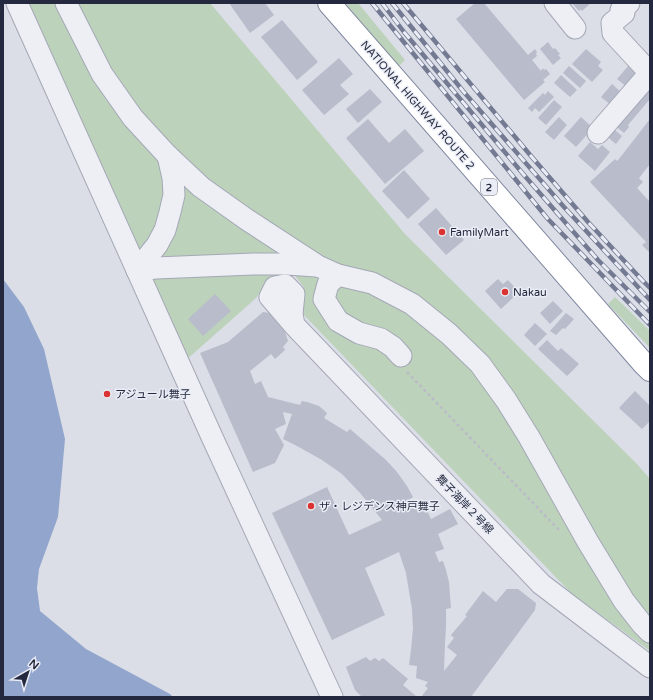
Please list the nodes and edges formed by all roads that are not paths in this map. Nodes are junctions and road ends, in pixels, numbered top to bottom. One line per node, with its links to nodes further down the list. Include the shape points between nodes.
1 (17, 3): 11 (street)
2 (66, 3): 9 (street, via 102,74 133,118)
3 (329, 3): 15 (highway, NATIONAL HIGHWAY ROUTE 2 / 2)
4 (555, 3): 6 (street)
5 (629, 3): 7 (street, via 621,10 624,13 612,23 613,33)
6 (576, 28)
7 (650, 73): 8 (street)
8 (598, 133)
9 (168, 156): 10 (street, via 201,187); 11 (street, via 174,195 170,212 157,245)
10 (318, 266): 11 (street, via 260,264); 12 (street)
11 (137, 270): 18 (street)
12 (338, 275): 14 (street, via 328,284 324,299 338,321 359,333 381,339); 16 (street, via 372,283 412,304 480,364 525,430 624,601)
13 (294, 325): 17 (street, 舞子海岸２号線, via 541,584)
14 (401, 356)
15 (650, 370)
16 (650, 632)
17 (650, 667)
18 (332, 697)

